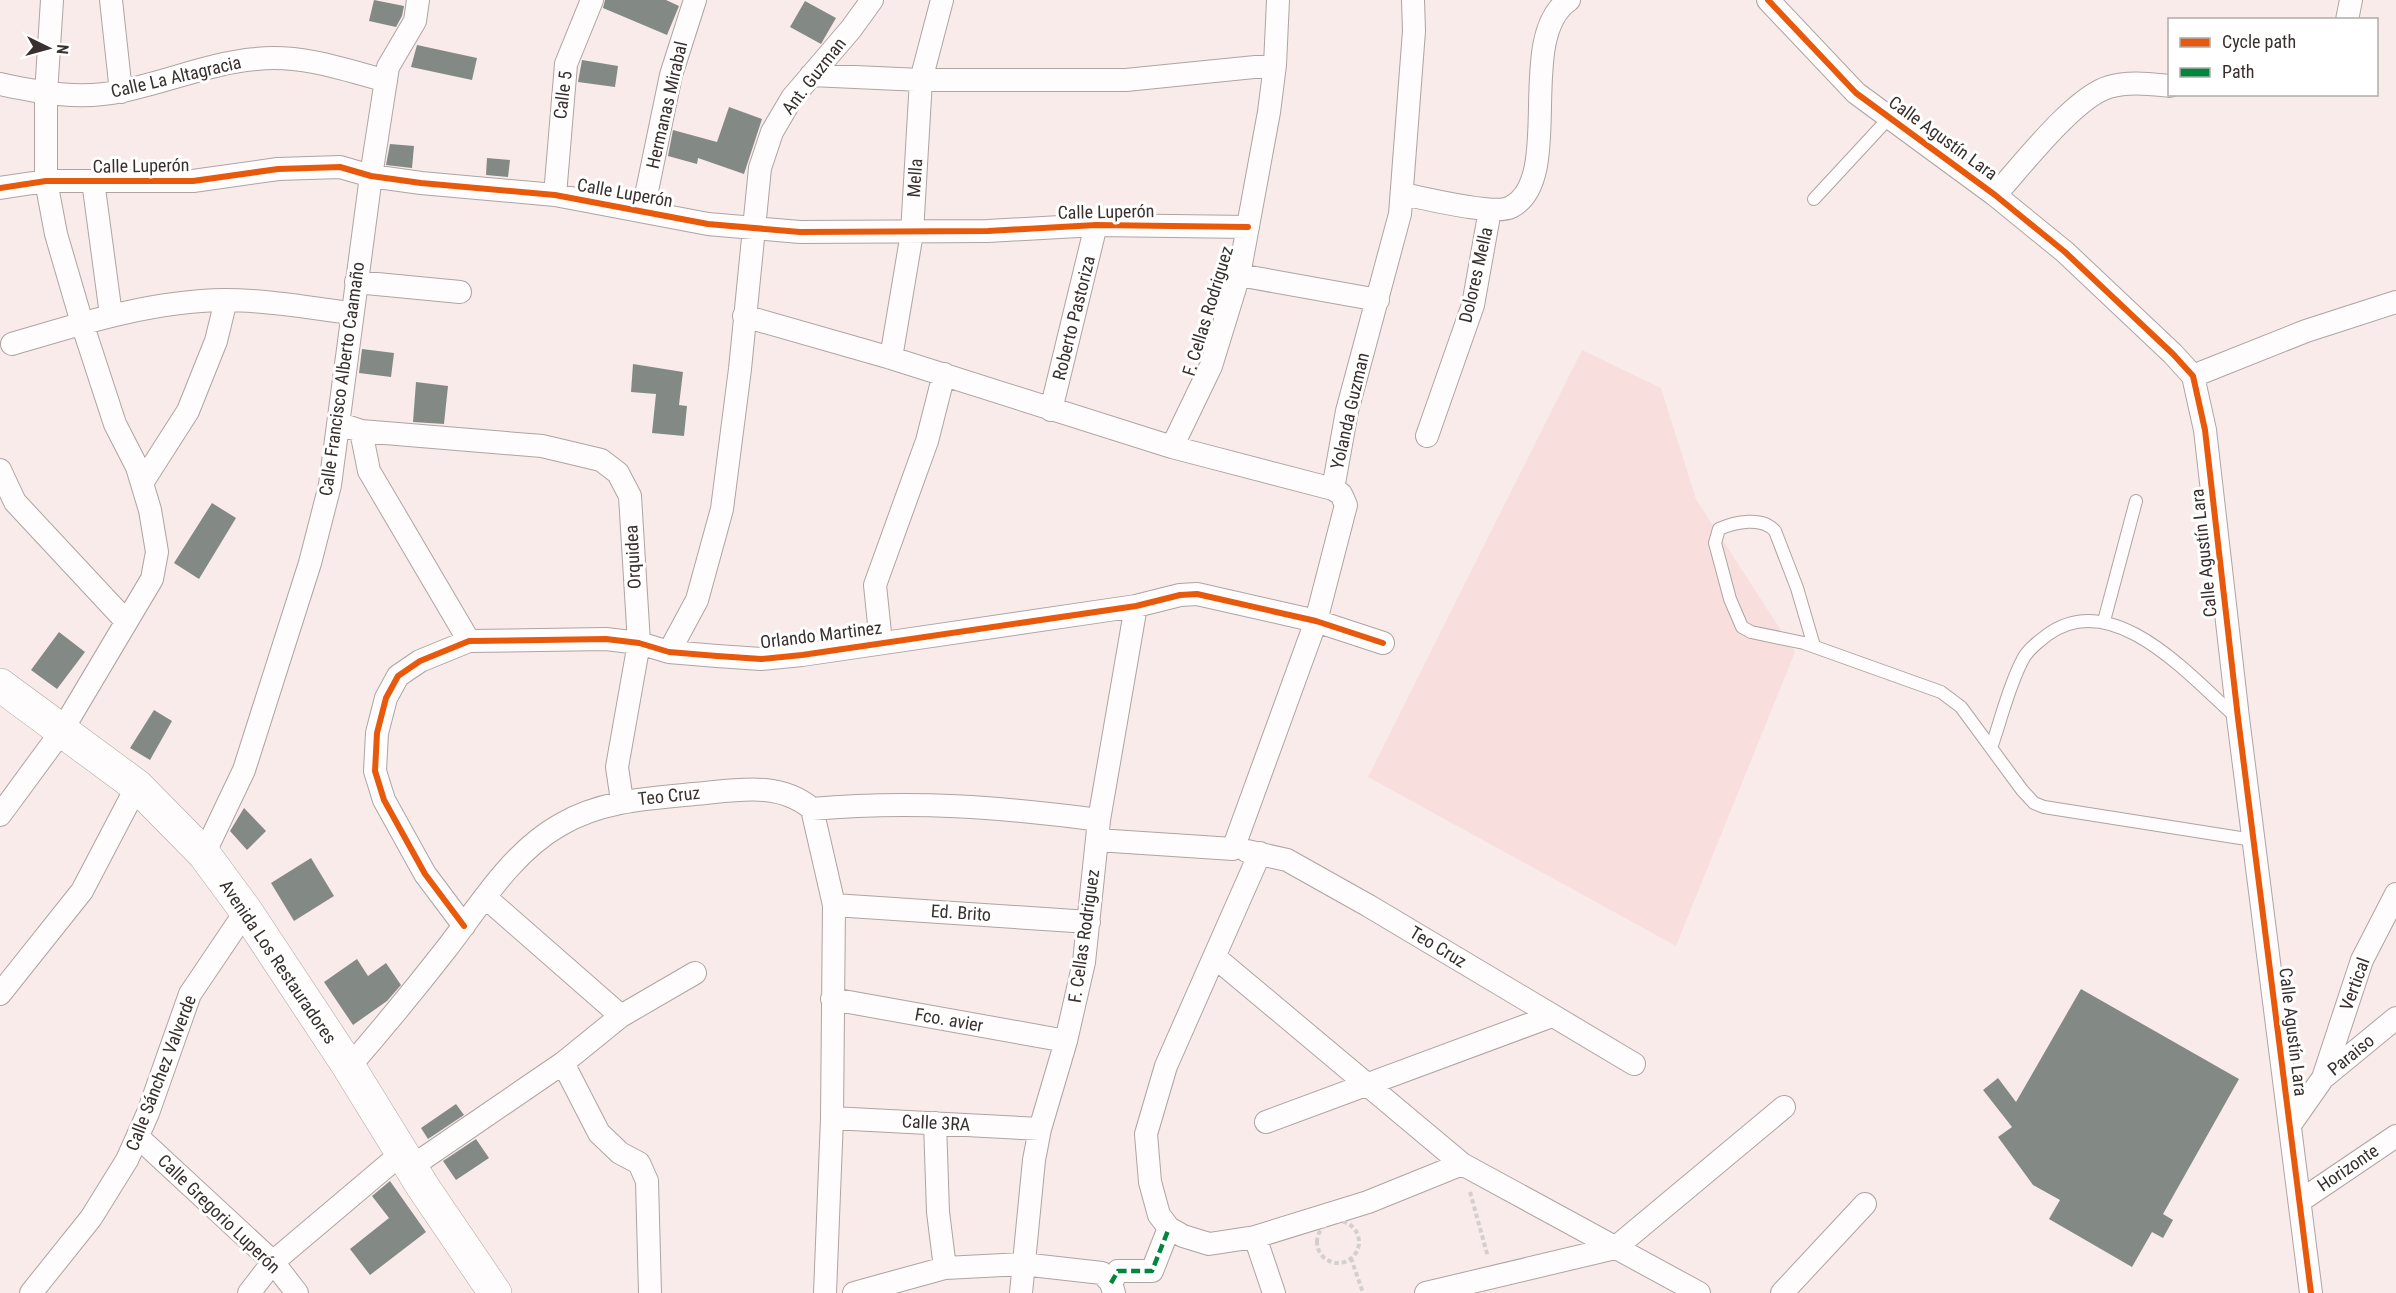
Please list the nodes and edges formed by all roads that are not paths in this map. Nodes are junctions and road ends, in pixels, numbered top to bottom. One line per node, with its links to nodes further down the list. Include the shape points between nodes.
1 (52, 0): 21 (street)
2 (111, 0): 20 (street)
3 (418, 0): 17 (street, Calle Francisco Alberto Caamaño, via 415,21 388,67)
4 (592, 0): 28 (street, Calle 5, via 566,64)
5 (695, 0): 31 (street, Hermanas Mirabal, via 671,75)
6 (872, 0): 15 (street, Ant. Guzman)
7 (942, 0): 16 (street, Mella)
8 (1278, 0): 14 (street, F. Cellas Rodriguez)
9 (1413, 0): 27 (street, Yolanda Guzman)
10 (1569, 0): 32 (street, Dolores Mella, via 1551,21 1544,41 1537,156 1528,192 1510,208)
11 (1768, 0): 22 (street, Calle Agustín Lara, via 1856,93)
12 (2350, 0): 13 (street)
13 (2347, 18)
14 (1275, 65): 16 (street, via 1126,80); 35 (street, F. Cellas Rodriguez)
15 (811, 75): 16 (street); 34 (street, Ant. Guzman, via 772,132 760,168)
16 (921, 80): 36 (street, Mella)
17 (386, 81): 20 (street, Calle La Altagracia, via 317,62 257,58); 23 (street, Calle Francisco Alberto Caamaño)
18 (0, 84): 21 (street, Calle La Altagracia)
19 (2168, 86): 29 (street, via 2135,83 2108,87 2088,99)
20 (121, 92): 21 (street, Calle La Altagracia)
21 (46, 94): 24 (street)
22 (1889, 118): 29 (street, Calle Agustín Lara); 30 (lane)
23 (371, 176): 25 (street, Calle Luperón, via 340,167 309,167 193,181); 28 (street, Calle Luperón); 38 (street, Calle Francisco Alberto Caamaño)
24 (46, 181): 25 (street, Calle Luperón); 26 (street, Calle Luperón); 46 (street, via 56,234)
25 (93, 181): 44 (street)
26 (0, 188)
27 (1403, 194): 32 (street); 41 (street, Yolanda Guzman)
28 (555, 195): 31 (street, Calle Luperón)
29 (1995, 195): 50 (street, Calle Agustín Lara, via 2065,252)
30 (1815, 199)
31 (643, 210): 34 (street, Calle Luperón, via 708,224)
32 (1490, 210): 53 (street, Dolores Mella, via 1473,305)
33 (1096, 225): 35 (street, Calle Luperón); 36 (street, Calle Luperón); 51 (street, Roberto Pastoriza)
34 (753, 227): 36 (street, Calle Luperón, via 800,232); 45 (street, Ant. Guzman)
35 (1248, 227): 37 (street, F. Cellas Rodriguez)
36 (912, 233): 48 (street, Mella)
37 (1239, 275): 41 (street); 54 (street, F. Cellas Rodriguez, via 1211,366)
38 (356, 282): 39 (street); 43 (street, Calle Francisco Alberto Caamaño)
39 (460, 292)
40 (226, 300): 43 (street); 44 (street, via 155,306); 56 (street, via 216,341 188,411)
41 (1378, 300): 57 (street, Yolanda Guzman, via 1347,411)
42 (2396, 302): 50 (street, via 2306,331)
43 (352, 313): 52 (street, Calle Francisco Alberto Caamaño)
44 (111, 315): 46 (street)
45 (744, 316): 48 (street); 68 (street, Ant. Guzman, via 722,509 697,600)
46 (82, 322): 47 (street); 56 (street, via 115,424)
47 (12, 344)
48 (891, 357): 49 (street)
49 (944, 374): 51 (street); 65 (street, via 927,441 875,585)
50 (2193, 376): 70 (street, Calle Agustín Lara, via 2205,430)
51 (1051, 410): 54 (street)
52 (350, 427): 63 (street, via 369,471); 64 (street, Orquidea, via 542,446 601,460 618,473 630,496); 81 (street, Calle Francisco Alberto Caamaño, via 244,770)
53 (1426, 436)
54 (1172, 447): 57 (street)
55 (0, 470): 60 (street, via 15,502)
56 (142, 483): 60 (street, via 150,510 156,565 152,579)
57 (1333, 489): 61 (street, Yolanda Guzman, via 1341,494 1346,506)
58 (2136, 501): 62 (lane)
59 (1136, 606): 61 (street, Orlando Martinez, via 1197,594); 65 (street, Orlando Martinez); 77 (street, F. Cellas Rodriguez)
60 (125, 620): 71 (street)
61 (1317, 621): 66 (street, Orlando Martinez); 79 (street, Yolanda Guzman)
62 (2104, 621): 70 (lane, via 2129,630 2162,652); 72 (lane, via 2058,627 2036,643 2022,660)
63 (469, 641): 64 (street, Orlando Martinez, via 606,639); 87 (street, Orlando Martinez, via 420,661 398,676 386,698 377,733 375,771 384,800 425,874)
64 (639, 643): 68 (street, Orlando Martinez); 74 (street, Orquidea, via 617,767)
65 (881, 643): 68 (street, Orlando Martinez, via 761,659)
66 (1383, 643)
67 (1814, 646): 67 (lane, via 1742,627 1715,543 1719,529 1755,522 1771,526 1797,588); 72 (lane, via 1941,692 1961,707)
68 (669, 651)
69 (0, 685): 71 (street, Avenida Los Restauradores)
70 (2238, 718): 78 (street, Calle Agustín Lara)
71 (61, 732): 73 (street, Avenida Los Restauradores); 76 (street)
72 (1991, 748): 78 (lane, via 2022,790 2044,807)
73 (137, 786): 81 (street, Avenida Los Restauradores); 90 (street, via 82,891)
74 (622, 801): 75 (street, Teo Cruz, via 711,792 783,791); 83 (street, Teo Cruz, via 561,824 532,844)
75 (812, 809): 77 (street, via 930,804 1001,807); 84 (street)
76 (0, 815)
77 (1098, 830): 79 (street); 86 (street, F. Cellas Rodriguez)
78 (2253, 840): 105 (street, Calle Agustín Lara)
79 (1233, 849): 80 (street, Teo Cruz)
80 (1260, 853): 88 (street); 93 (street, Teo Cruz, via 1287,860)
81 (204, 854): 85 (street, Avenida Los Restauradores)
82 (2396, 894): 99 (street, Vertical, via 2362,960)
83 (485, 897): 87 (street, Teo Cruz); 92 (street)
84 (834, 904): 86 (street, Ed. Brito); 91 (street)
85 (246, 911): 98 (street, Avenida Los Restauradores); 108 (street, Calle Sánchez Valverde, via 190,994)
86 (1089, 922): 95 (street, F. Cellas Rodriguez)
87 (464, 926): 98 (street, Teo Cruz)
88 (1216, 958): 100 (street); 113 (street, via 1166,1066 1146,1134 1150,1182 1160,1215)
89 (696, 973): 92 (street)
90 (0, 994)
91 (832, 999): 95 (street, Fco. avier); 102 (street)
92 (621, 1016): 96 (street)
93 (1552, 1016): 97 (street, Teo Cruz); 100 (street)
94 (2396, 1018): 99 (street, Paraiso)
95 (1066, 1041): 106 (street, F. Cellas Rodriguez)
96 (563, 1063): 109 (street); 126 (street, via 599,1133 620,1153 639,1163 647,1180)
97 (1634, 1064)
98 (349, 1067): 109 (street, Avenida Los Restauradores)
99 (2323, 1078): 105 (street, Paraiso)
100 (1366, 1083): 103 (street); 110 (street)
101 (1784, 1107): 115 (street)
102 (832, 1118): 104 (street, Calle 3RA); 127 (street)
103 (1266, 1122)
104 (935, 1123): 106 (street, Calle 3RA); 118 (street, via 937,1203)
105 (2290, 1125): 111 (street, Calle Agustín Lara)
106 (1040, 1129): 117 (street, F. Cellas Rodriguez)
107 (2396, 1136): 111 (street, Horizonte)
108 (138, 1137): 116 (street, Calle Gregorio Luperón); 122 (street, Calle Sánchez Valverde, via 91,1218)
109 (406, 1160): 116 (street); 125 (street, Avenida Los Restauradores)
110 (1462, 1164): 114 (street, via 1368,1202); 115 (street)
111 (2300, 1201): 133 (street, Calle Agustín Lara)
112 (1865, 1204): 132 (street)
113 (1169, 1228): 114 (street, via 1209,1244); 120 (street, via 1152,1270 1118,1271)
114 (1255, 1237): 130 (street)
115 (1616, 1248): 119 (street); 121 (street)
116 (273, 1262): 123 (street); 124 (street, Calle Gregorio Luperón)
117 (1022, 1264): 118 (street); 120 (street, via 1102,1273); 129 (street, F. Cellas Rodriguez)
118 (945, 1268): 128 (street)
119 (1497, 1285): 131 (street)
120 (1112, 1288)
121 (1689, 1291)
122 (31, 1293)
123 (249, 1293)
124 (297, 1293)
125 (495, 1293)
126 (650, 1293)
127 (825, 1293)
128 (854, 1293)
129 (1021, 1293)
130 (1274, 1293)
131 (1426, 1293)
132 (1782, 1293)
133 (2311, 1293)

